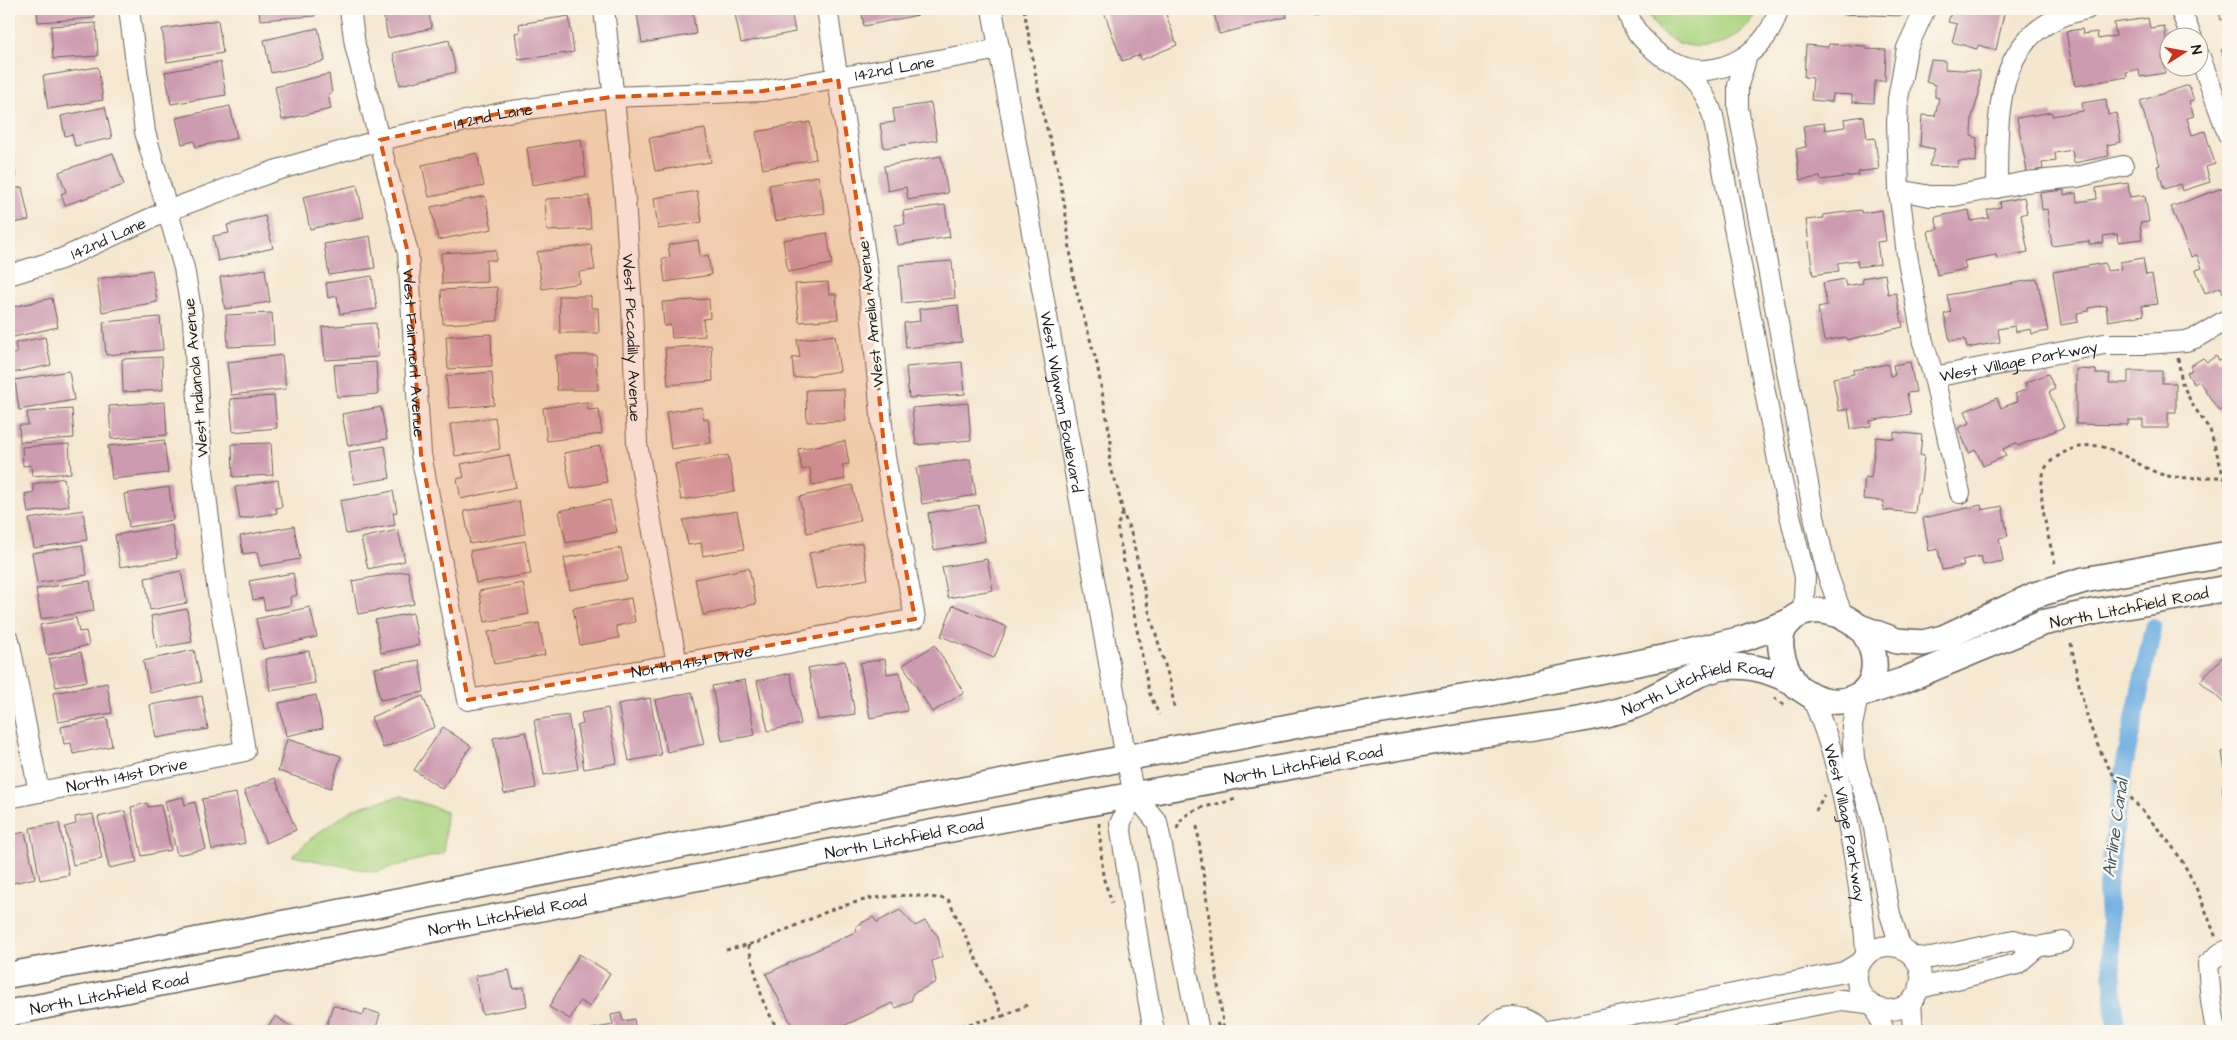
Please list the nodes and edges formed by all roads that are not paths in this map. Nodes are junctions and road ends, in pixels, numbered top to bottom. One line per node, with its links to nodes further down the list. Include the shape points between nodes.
1 (129, 9): 25 (street, West Indianola Avenue, via 145,132)
2 (350, 9): 19 (street, West Fairmont Avenue, via 355,45)
3 (604, 9): 17 (street, West Piccadilly Avenue)
4 (827, 9): 16 (street, West Amelia Avenue)
5 (992, 9): 12 (street, West Wigwam Boulevard)
6 (1627, 9): 14 (street, via 1637,33 1657,53)
7 (1778, 9): 13 (street, via 1768,36)
8 (1926, 9): 22 (street, West Village Parkway, via 1907,48 1898,99)
9 (2086, 9): 21 (street, via 2062,16 2040,28 2013,59 2006,73 1999,105)
10 (2180, 9): 11 (street)
11 (2188, 28)
12 (1000, 49): 16 (street, 142nd Lane); 41 (street, West Wigwam Boulevard)
13 (1747, 56): 14 (street, via 1726,66 1697,70); 23 (street, via 1738,85 1738,108)
14 (1676, 65): 24 (street, via 1698,84 1708,100)
15 (2208, 78): 18 (street)
16 (838, 79): 17 (street, 142nd Lane, via 763,90); 33 (street, West Amelia Avenue, via 867,268 885,457)
17 (612, 97): 19 (street, 142nd Lane, via 506,112); 36 (street, West Piccadilly Avenue, via 632,306 637,444)
18 (2228, 134)
19 (380, 140): 25 (street, 142nd Lane, via 274,171); 39 (street, West Fairmont Avenue, via 408,253 421,454)
20 (2123, 166): 21 (street, via 2077,178)
21 (1997, 188): 22 (street, via 1954,196 1930,196)
22 (1899, 190): 28 (street, West Village Parkway, via 1923,342)
23 (1755, 202): 24 (street); 34 (street, via 1814,521 1827,573)
24 (1730, 207): 32 (street, via 1782,482 1806,577)
25 (167, 211): 26 (street, 142nd Lane, via 61,259); 40 (street, West Indianola Avenue, via 184,268 193,321 202,462 216,586)
26 (9, 275)
27 (2228, 319): 28 (street, West Village Parkway, via 2198,337 2176,343 2104,344)
28 (1934, 377): 29 (street)
29 (1960, 493)
30 (2228, 554): 34 (main road, North Litchfield Road, bridge, via 2084,580 2035,595 1943,638 1923,643 1897,641)
31 (2228, 588): 38 (main road, North Litchfield Road, bridge, via 2042,623)
32 (1796, 618): 34 (main road, via 1818,611); 37 (main road, via 1782,635 1781,651 1785,668); 41 (main road, via 1742,639 1676,655 1496,692)
33 (915, 619): 36 (street, North 141st Drive)
34 (1850, 621): 38 (main road, via 1872,647 1875,663 1871,681)
35 (9, 640): 42 (street)
36 (677, 664): 39 (street, North 141st Drive)
37 (1802, 688): 38 (main road, via 1832,701); 43 (main road, North Litchfield Road, via 1758,668 1718,668 1626,709 1600,716); 49 (street, West Village Parkway, via 1824,725 1841,784 1865,925)
38 (1860, 695): 47 (street, West Village Parkway, via 1852,726 1854,759 1873,823 1890,914)
39 (468, 700)
40 (245, 751): 42 (street, North 141st Drive)
41 (1126, 758): 43 (street, West Wigwam Boulevard); 50 (main road)
42 (38, 792): 44 (street, North 141st Drive)
43 (1134, 794): 53 (main road, North Litchfield Road); 54 (street, via 1120,824); 55 (street, West Wigwam Boulevard, via 1157,822)
44 (9, 798)
45 (2063, 942): 46 (street)
46 (2037, 947): 47 (street, via 2014,940 1931,958); 51 (street, via 2017,964)
47 (1907, 953): 49 (street, via 1885,946 1875,949); 51 (street, via 1919,966 1921,977)
48 (2219, 956): 62 (street, via 2210,1001)
49 (1863, 959): 52 (street, via 1856,973 1857,984 1860,994); 58 (street, via 1844,972)
50 (9, 975)
51 (1916, 995): 52 (street, via 1898,1010 1887,1011); 61 (street)
52 (1872, 1006): 59 (street, via 1842,1000); 60 (street)
53 (9, 1013)
54 (1154, 1031)
55 (1199, 1031)
56 (1488, 1031): 57 (street, via 1502,1019 1517,1017 1532,1021)
57 (1542, 1031)
58 (1548, 1031)
59 (1680, 1031)
60 (1884, 1031)
61 (1913, 1031)
62 (2216, 1031)

